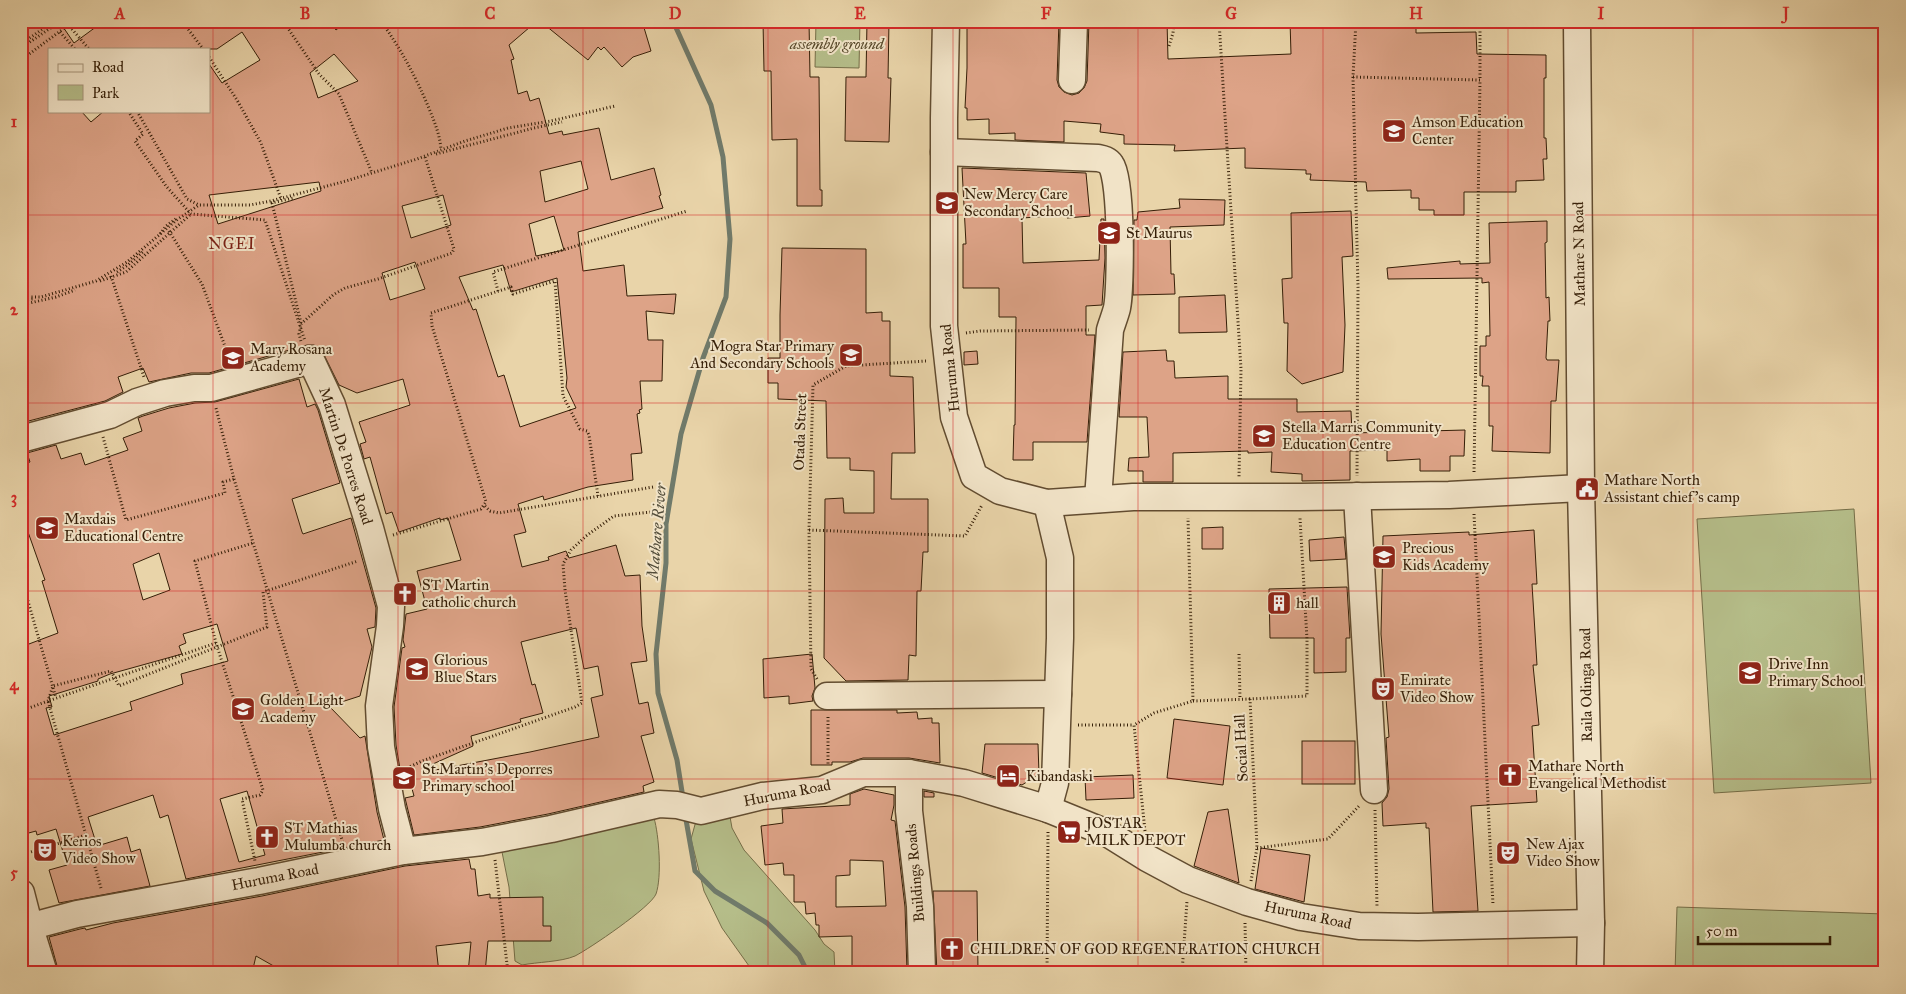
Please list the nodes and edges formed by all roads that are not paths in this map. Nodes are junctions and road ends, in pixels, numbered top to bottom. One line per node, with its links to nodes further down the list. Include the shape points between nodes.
1 (946, 21): 5 (street, Huruma Road)
2 (1074, 21): 4 (street)
3 (1576, 21): 7 (street, Mathare N Road)
4 (1072, 80)
5 (944, 152): 9 (street, via 1098,158 1111,164 1117,198 1119,272 1117,307 1110,330); 10 (street, Huruma Road, via 947,348 954,417 974,476 1000,491)
6 (21, 439): 16 (street, Martin De Porres Road, via 98,419 165,393 211,388 307,361 332,405 383,546 390,626 379,706 392,809)
7 (1581, 488): 8 (street, Huruma Road); 18 (street, Raila Odinga Road)
8 (1357, 496): 9 (street, Huruma Road); 14 (street)
9 (1098, 500): 10 (street, Huruma Road)
10 (1047, 503): 11 (street, via 1060,558)
11 (1058, 694): 12 (street); 15 (street, via 1055,783)
12 (827, 696)
13 (909, 773): 15 (street, Huruma Road, via 964,783); 16 (street, Huruma Road, via 863,773 822,790 689,808 659,804 488,841); 21 (street, Buildings Roads)
14 (1374, 790)
15 (1048, 809): 18 (street, Huruma Road, via 1107,833 1247,911 1359,926)
16 (403, 850): 19 (street, Huruma Road, via 259,881 77,914)
17 (21, 893): 19 (street)
18 (1591, 923): 22 (street, Raila Odinga Road)
19 (25, 929): 20 (street)
20 (44, 973)
21 (922, 973)
22 (1590, 973)

